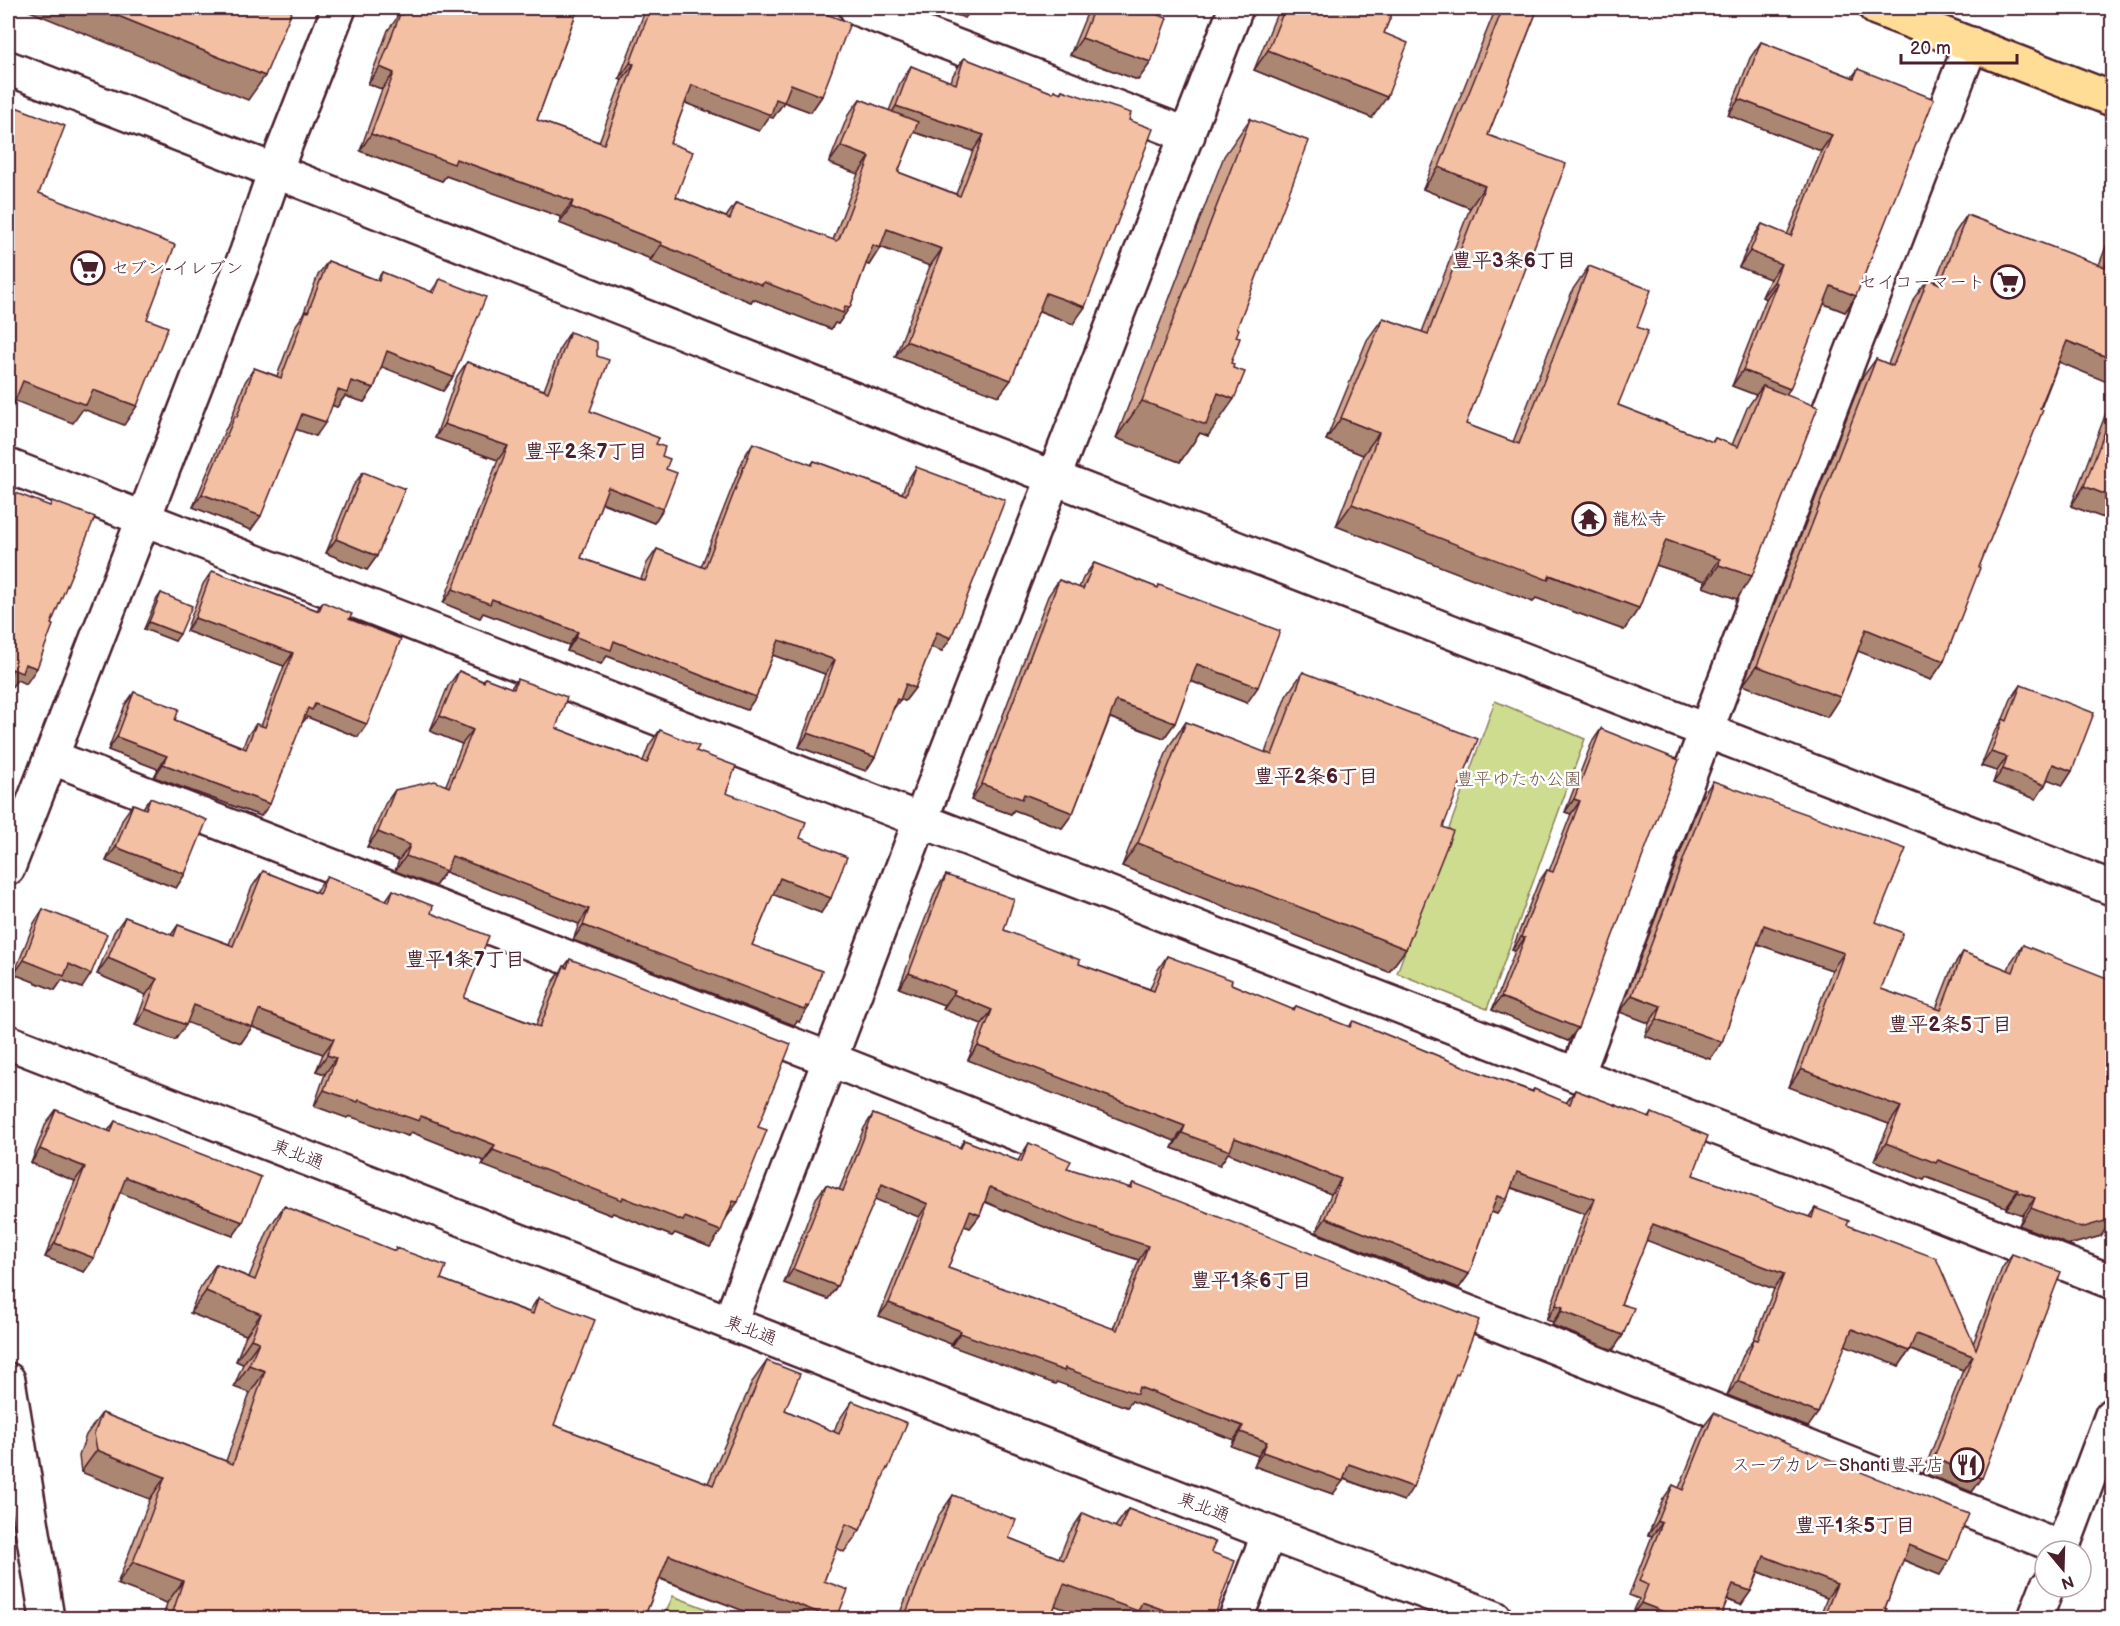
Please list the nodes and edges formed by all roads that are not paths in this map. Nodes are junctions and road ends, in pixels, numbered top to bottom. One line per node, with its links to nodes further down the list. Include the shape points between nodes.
1 (339, 8): 9 (street)
2 (856, 8): 8 (street)
3 (1236, 8): 8 (street)
4 (1876, 8): 5 (highway)
5 (1971, 44): 7 (highway); 13 (street)
6 (8, 68): 9 (street)
7 (2112, 99)
8 (1188, 135): 11 (street)
9 (276, 171): 11 (street); 12 (street)
10 (8, 466): 12 (street)
11 (1053, 477): 13 (street); 15 (street)
12 (142, 518): 14 (street); 15 (street)
13 (1706, 730): 17 (street); 20 (street)
14 (51, 757): 16 (street); 19 (street)
15 (921, 819): 19 (street); 20 (street)
16 (8, 868)
17 (2112, 888)
18 (8, 1042): 22 (street, 東北通)
19 (829, 1059): 22 (street); 26 (street)
20 (1577, 1075): 21 (street)
21 (2112, 1282)
22 (730, 1322): 25 (street, 東北通)
23 (8, 1380): 29 (street)
24 (2112, 1415): 27 (street)
25 (1269, 1533): 30 (street); 31 (street, 東北通)
26 (2034, 1539)
27 (2066, 1539)
28 (2042, 1599): 32 (street)
29 (47, 1618)
30 (1236, 1618)
31 (1495, 1618)
32 (2035, 1618)

